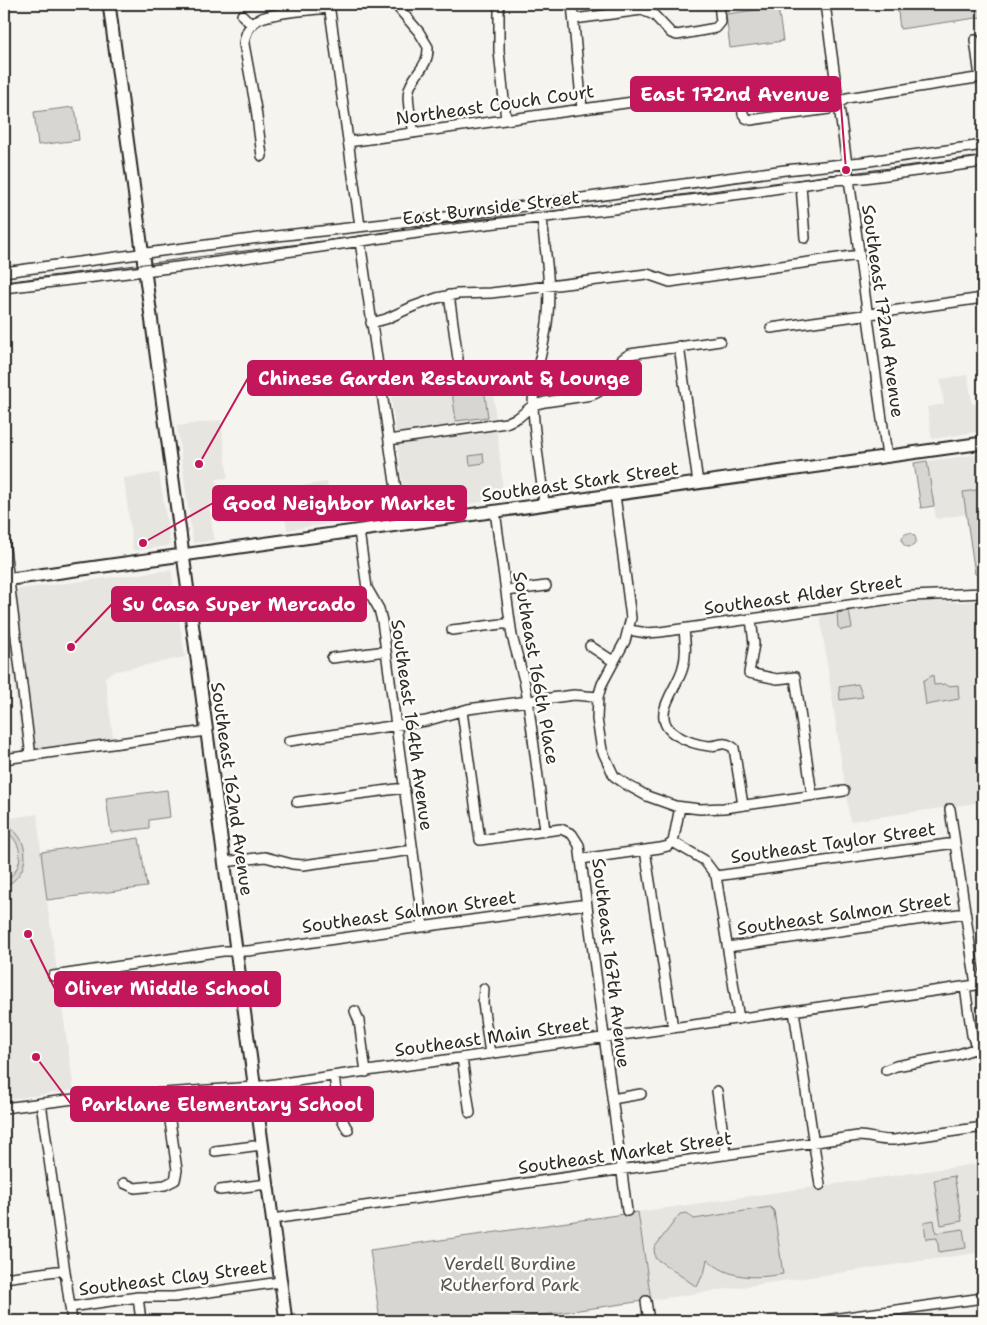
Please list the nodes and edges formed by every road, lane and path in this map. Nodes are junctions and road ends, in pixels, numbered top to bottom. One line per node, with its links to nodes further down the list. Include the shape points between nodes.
1 (109, 4): 30 (main road, Southeast 162nd Avenue)
2 (396, 4): 18 (street, via 419,32 429,52 408,92)
3 (499, 4): 17 (street, via 499,51)
4 (572, 4): 9 (street)
5 (719, 4): 9 (street, via 721,22 716,28 677,35 654,15 642,10)
6 (824, 4): 15 (street, Southeast 172nd Avenue)
7 (329, 6): 10 (street, via 270,16); 19 (street)
8 (242, 15): 10 (street)
9 (574, 19): 16 (street)
10 (250, 27): 21 (street, via 244,44)
11 (975, 40): 12 (street)
12 (982, 77): 15 (street, via 847,98)
13 (740, 85): 15 (street, via 743,114 751,120 829,109)
14 (647, 100): 16 (street, Northeast Couch Court)
15 (838, 103): 23 (street, Southeast 172nd Avenue)
16 (582, 109): 17 (street, Northeast Couch Court)
17 (506, 120): 18 (street, Northeast Couch Court)
18 (414, 133): 19 (street, Northeast Couch Court)
19 (348, 142): 26 (street)
20 (983, 145): 23 (street, East Burnside Street)
21 (262, 156)
22 (983, 162): 23 (street, East Burnside Street)
23 (847, 171): 24 (street, East Burnside Street); 26 (street, East Burnside Street); 29 (street, Southeast 172nd Avenue)
24 (800, 185): 25 (street, East Burnside Street); 27 (street)
25 (542, 218): 28 (street, East Burnside Street); 32 (street)
26 (360, 226): 30 (street, East Burnside Street)
27 (805, 238)
28 (360, 242): 30 (street, East Burnside Street); 37 (street)
29 (859, 255): 32 (street, via 670,282 647,274); 36 (street, Southeast 172nd Avenue)
30 (144, 262): 31 (street, East Burnside Street); 33 (street, East Burnside Street); 53 (main road, Southeast 162nd Avenue)
31 (4, 272)
32 (548, 286): 34 (street); 42 (street, via 546,331 534,359)
33 (4, 288)
34 (450, 296): 37 (street, via 427,301); 41 (street)
35 (983, 298): 36 (street)
36 (867, 315): 38 (street); 45 (street, Southeast 172nd Avenue)
37 (371, 323): 43 (street)
38 (770, 328)
39 (720, 341): 40 (street)
40 (679, 346): 42 (street, via 624,357 607,386 592,395); 46 (street)
41 (458, 359)
42 (533, 406): 43 (street, via 520,417 506,422); 48 (street)
43 (389, 440): 50 (street)
44 (983, 442): 45 (main road, Southeast Stark Street)
45 (887, 456): 46 (main road, Southeast Stark Street)
46 (698, 483): 47 (main road, Southeast Stark Street)
47 (615, 495): 48 (main road, Southeast Stark Street); 62 (street, via 631,612)
48 (544, 504): 49 (main road, Southeast Stark Street)
49 (495, 512): 50 (main road, Southeast Stark Street); 56 (street, Southeast 166th Place)
50 (402, 524): 51 (main road, Southeast Stark Street)
51 (359, 531): 53 (main road, Southeast Stark Street); 64 (street, Southeast 164th Avenue, via 367,588 381,614)
52 (4, 541): 54 (street)
53 (182, 556): 54 (main road, Southeast Stark Street); 71 (main road, Southeast 162nd Avenue)
54 (6, 580): 73 (street, via 30,749)
55 (546, 586): 56 (street)
56 (506, 591): 59 (street, Southeast 166th Place)
57 (983, 593): 58 (street, Southeast Alder Street, via 912,596)
58 (752, 620): 60 (street, Southeast Alder Street); 79 (street, via 754,644 749,673 777,679 795,677)
59 (510, 623): 61 (street); 68 (street, Southeast 166th Place)
60 (684, 629): 62 (street, Southeast Alder Street, via 647,633); 81 (street, via 684,667 668,697 665,720 676,735 691,742 707,746 728,743 734,748)
61 (452, 630)
62 (629, 630): 66 (street)
63 (590, 646): 66 (street)
64 (386, 651): 65 (street); 70 (street, Southeast 164th Avenue)
65 (332, 658)
66 (613, 661): 67 (street)
67 (598, 697): 68 (street, via 574,695); 75 (street, via 597,719 602,750)
68 (528, 701): 69 (street); 84 (street, Southeast 166th Place)
69 (462, 711): 70 (street); 84 (street, via 480,840)
70 (396, 726): 72 (street); 77 (street, Southeast 164th Avenue)
71 (206, 731): 73 (street); 90 (main road, Southeast 162nd Avenue)
72 (289, 741)
73 (28, 756): 74 (street)
74 (4, 759)
75 (614, 776): 76 (street); 82 (street, via 647,796)
76 (607, 784)
77 (404, 788): 80 (street); 87 (street, Southeast 164th Avenue)
78 (844, 791): 79 (street)
79 (812, 795): 81 (street)
80 (296, 802)
81 (742, 805): 82 (street, via 713,809)
82 (680, 807): 85 (street)
83 (950, 809): 86 (street)
84 (545, 830): 89 (street, Southeast 167th Avenue, via 561,829 572,834 577,840)
85 (673, 842): 88 (street); 91 (street, via 704,860)
86 (955, 843): 91 (street, Southeast Taylor Street); 93 (street)
87 (413, 850): 90 (street, via 303,865 265,857); 94 (street, Southeast 164th Avenue)
88 (645, 850): 89 (street); 104 (street)
89 (581, 859): 92 (street, Southeast 167th Avenue)
90 (224, 862): 96 (main road, Southeast 162nd Avenue)
91 (716, 876): 95 (street)
92 (587, 904): 94 (street, Southeast Salmon Street); 105 (street, Southeast 167th Avenue)
93 (965, 913): 95 (street, Southeast Salmon Street); 98 (street)
94 (423, 927): 96 (street, Southeast Salmon Street)
95 (728, 947): 103 (street)
96 (236, 951): 97 (street); 113 (main road, Southeast 162nd Avenue)
97 (53, 976)
98 (980, 985): 99 (street, Southeast Main Street)
99 (965, 987): 102 (street, Southeast Main Street); 106 (street)
100 (484, 989): 107 (street)
101 (355, 1011): 111 (street)
102 (794, 1011): 103 (street, Southeast Main Street); 123 (street)
103 (739, 1019): 104 (street, Southeast Main Street)
104 (673, 1028): 105 (street, Southeast Main Street)
105 (604, 1038): 107 (street, Southeast Main Street); 117 (street, Southeast 167th Avenue)
106 (977, 1048): 109 (street); 110 (street)
107 (490, 1054): 108 (street, Southeast Main Street)
108 (462, 1058): 111 (street, Southeast Main Street); 120 (street)
109 (983, 1064)
110 (886, 1070)
111 (366, 1072): 112 (street, Southeast Main Street)
112 (334, 1076): 113 (street, Southeast Main Street); 122 (street, via 340,1114)
113 (254, 1087): 115 (street, Southeast Main Street); 124 (main road, Southeast 162nd Avenue)
114 (716, 1091): 126 (street)
115 (166, 1093): 118 (street, Southeast Main Street); 128 (street, via 177,1170 175,1180 166,1185 135,1188)
116 (641, 1094): 117 (street)
117 (612, 1099): 127 (street, Southeast 167th Avenue)
118 (41, 1103): 119 (street, Southeast Main Street); 134 (street)
119 (4, 1108)
120 (470, 1113)
121 (983, 1127): 123 (street, Southeast Market Street, via 894,1140 864,1136)
122 (348, 1130)
123 (814, 1142): 126 (street, Southeast Market Street); 130 (street)
124 (262, 1145): 125 (street); 129 (main road, Southeast 162nd Avenue)
125 (215, 1151)
126 (726, 1155): 127 (street, Southeast Market Street)
127 (623, 1170): 132 (street, Southeast 167th Avenue); 133 (street, Southeast Market Street)
128 (124, 1183)
129 (267, 1184): 131 (street); 133 (main road, Southeast 162nd Avenue)
130 (820, 1185)
131 (220, 1190)
132 (627, 1211)
133 (272, 1219): 136 (main road, Southeast 162nd Avenue)
134 (64, 1270): 135 (street); 140 (street)
135 (4, 1278)
136 (280, 1282): 137 (street, Southeast Clay Street, via 174,1297); 143 (main road, Southeast 162nd Avenue)
137 (138, 1297): 140 (street, Southeast Clay Street); 142 (street)
138 (983, 1298): 145 (street)
139 (646, 1301): 144 (street)
140 (70, 1307): 141 (street)
141 (72, 1321)
142 (141, 1321)
143 (286, 1321)
144 (649, 1321)
145 (818, 1321)

